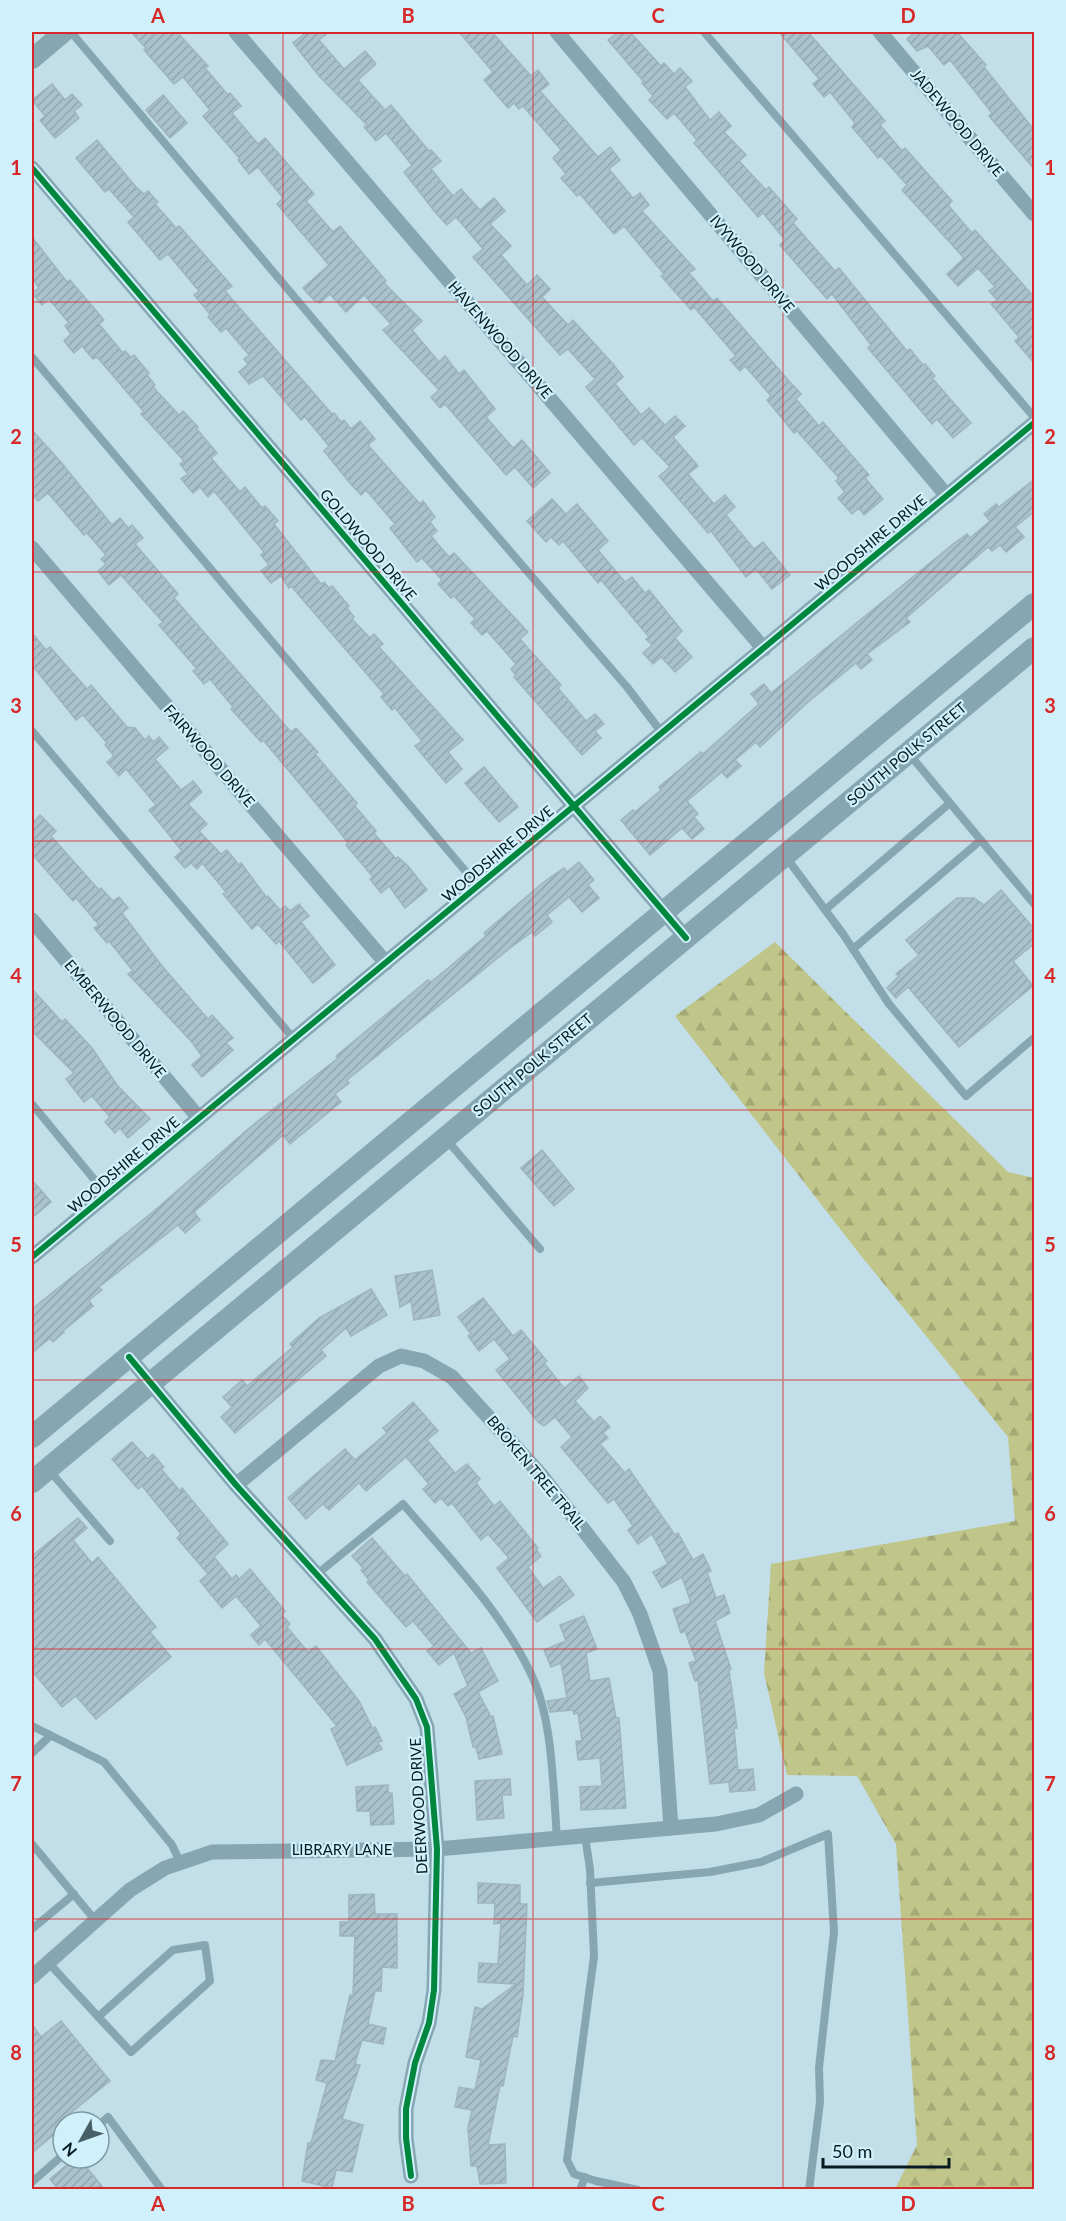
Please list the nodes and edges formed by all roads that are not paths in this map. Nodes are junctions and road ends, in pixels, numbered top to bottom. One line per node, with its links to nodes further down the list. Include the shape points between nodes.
1 (64, 32): 7 (street)
2 (71, 32): 19 (lane)
3 (236, 32): 17 (street, HAVENWOOD DRIVE)
4 (557, 32): 13 (street, IVYWOOD DRIVE)
5 (704, 32): 11 (lane)
6 (880, 32): 9 (street, JADEWOOD DRIVE)
7 (32, 59)
8 (32, 168): 22 (street, GOLDWOOD DRIVE)
9 (1035, 214)
10 (32, 357): 25 (lane)
11 (1035, 417)
12 (1035, 423): 13 (street, WOODSHIRE DRIVE)
13 (947, 496): 17 (street, WOODSHIRE DRIVE)
14 (32, 548): 32 (street, FAIRWOOD DRIVE)
15 (1035, 604): 28 (main road)
16 (1035, 648): 20 (main road, SOUTH POLK STREET)
17 (764, 649): 19 (street, WOODSHIRE DRIVE)
18 (32, 731): 34 (lane)
19 (662, 733): 22 (street, WOODSHIRE DRIVE)
20 (908, 753): 21 (lane); 24 (main road, SOUTH POLK STREET)
21 (950, 803): 23 (lane); 27 (lane)
22 (574, 806): 25 (street, WOODSHIRE DRIVE); 28 (street, GOLDWOOD DRIVE)
23 (981, 840): 26 (lane); 31 (lane)
24 (785, 856): 27 (lane); 30 (main road, SOUTH POLK STREET)
25 (478, 886): 32 (street, WOODSHIRE DRIVE)
26 (1035, 904)
27 (825, 910): 31 (lane)
28 (664, 912): 30 (street, GOLDWOOD DRIVE); 36 (main road)
29 (32, 920): 37 (street, EMBERWOOD DRIVE)
30 (686, 938): 38 (main road, SOUTH POLK STREET)
31 (853, 949): 33 (lane, via 889,1004 966,1096)
32 (386, 963): 34 (street, WOODSHIRE DRIVE)
33 (1035, 1038)
34 (294, 1039): 37 (street, WOODSHIRE DRIVE)
35 (32, 1104): 39 (lane)
36 (423, 1112): 38 (main road); 42 (main road)
37 (199, 1118): 39 (street, WOODSHIRE DRIVE)
38 (445, 1138): 40 (lane); 43 (main road, SOUTH POLK STREET)
39 (107, 1195): 41 (street, WOODSHIRE DRIVE)
40 (540, 1249)
41 (32, 1257)
42 (129, 1357): 43 (street, DEERWOOD DRIVE); 44 (main road)
43 (150, 1384): 45 (main road, SOUTH POLK STREET); 46 (street, DEERWOOD DRIVE)
44 (32, 1437)
45 (40, 1475): 47 (lane)
46 (236, 1485): 48 (street, DEERWOOD DRIVE); 53 (street, BROKEN TREE TRAIL, via 379,1366 402,1356 424,1361 452,1377 541,1475 624,1581 660,1671)
47 (110, 1541)
48 (316, 1575): 55 (lane, via 403,1504 495,1612 532,1677 549,1738); 57 (street, DEERWOOD DRIVE, via 375,1639 416,1699 427,1727)
49 (32, 1726): 50 (lane)
50 (50, 1736): 51 (lane); 58 (lane, via 104,1762 172,1845)
51 (32, 1753)
52 (796, 1794): 53 (street, LIBRARY LANE, via 759,1815)
53 (672, 1828): 54 (street, LIBRARY LANE)
54 (585, 1836): 55 (street, LIBRARY LANE); 59 (lane)
55 (557, 1838): 57 (street, LIBRARY LANE)
56 (32, 1844): 60 (lane)
57 (437, 1849): 58 (street, LIBRARY LANE, via 239,1850 212,1852); 68 (street, DEERWOOD DRIVE, via 434,1990 406,2109 405,2138)
58 (180, 1862): 61 (street, LIBRARY LANE, via 130,1890)
59 (590, 1883): 69 (lane, via 594,1956 567,2160 574,2174); 74 (lane, via 710,1872 761,1862 828,1834 834,1932)
60 (74, 1894): 61 (lane); 62 (lane)
61 (94, 1920): 63 (street, LIBRARY LANE)
62 (32, 1929)
63 (48, 1962): 64 (street, LIBRARY LANE); 65 (lane)
64 (32, 1977)
65 (98, 2017): 65 (lane, via 131,2052 210,1981 205,1945 173,1950)
66 (111, 2121): 71 (lane)
67 (51, 2165): 70 (lane)
68 (411, 2176)
69 (585, 2177): 72 (lane); 73 (lane)
70 (32, 2182)
71 (162, 2190)
72 (580, 2190)
73 (638, 2190)
74 (809, 2190)

